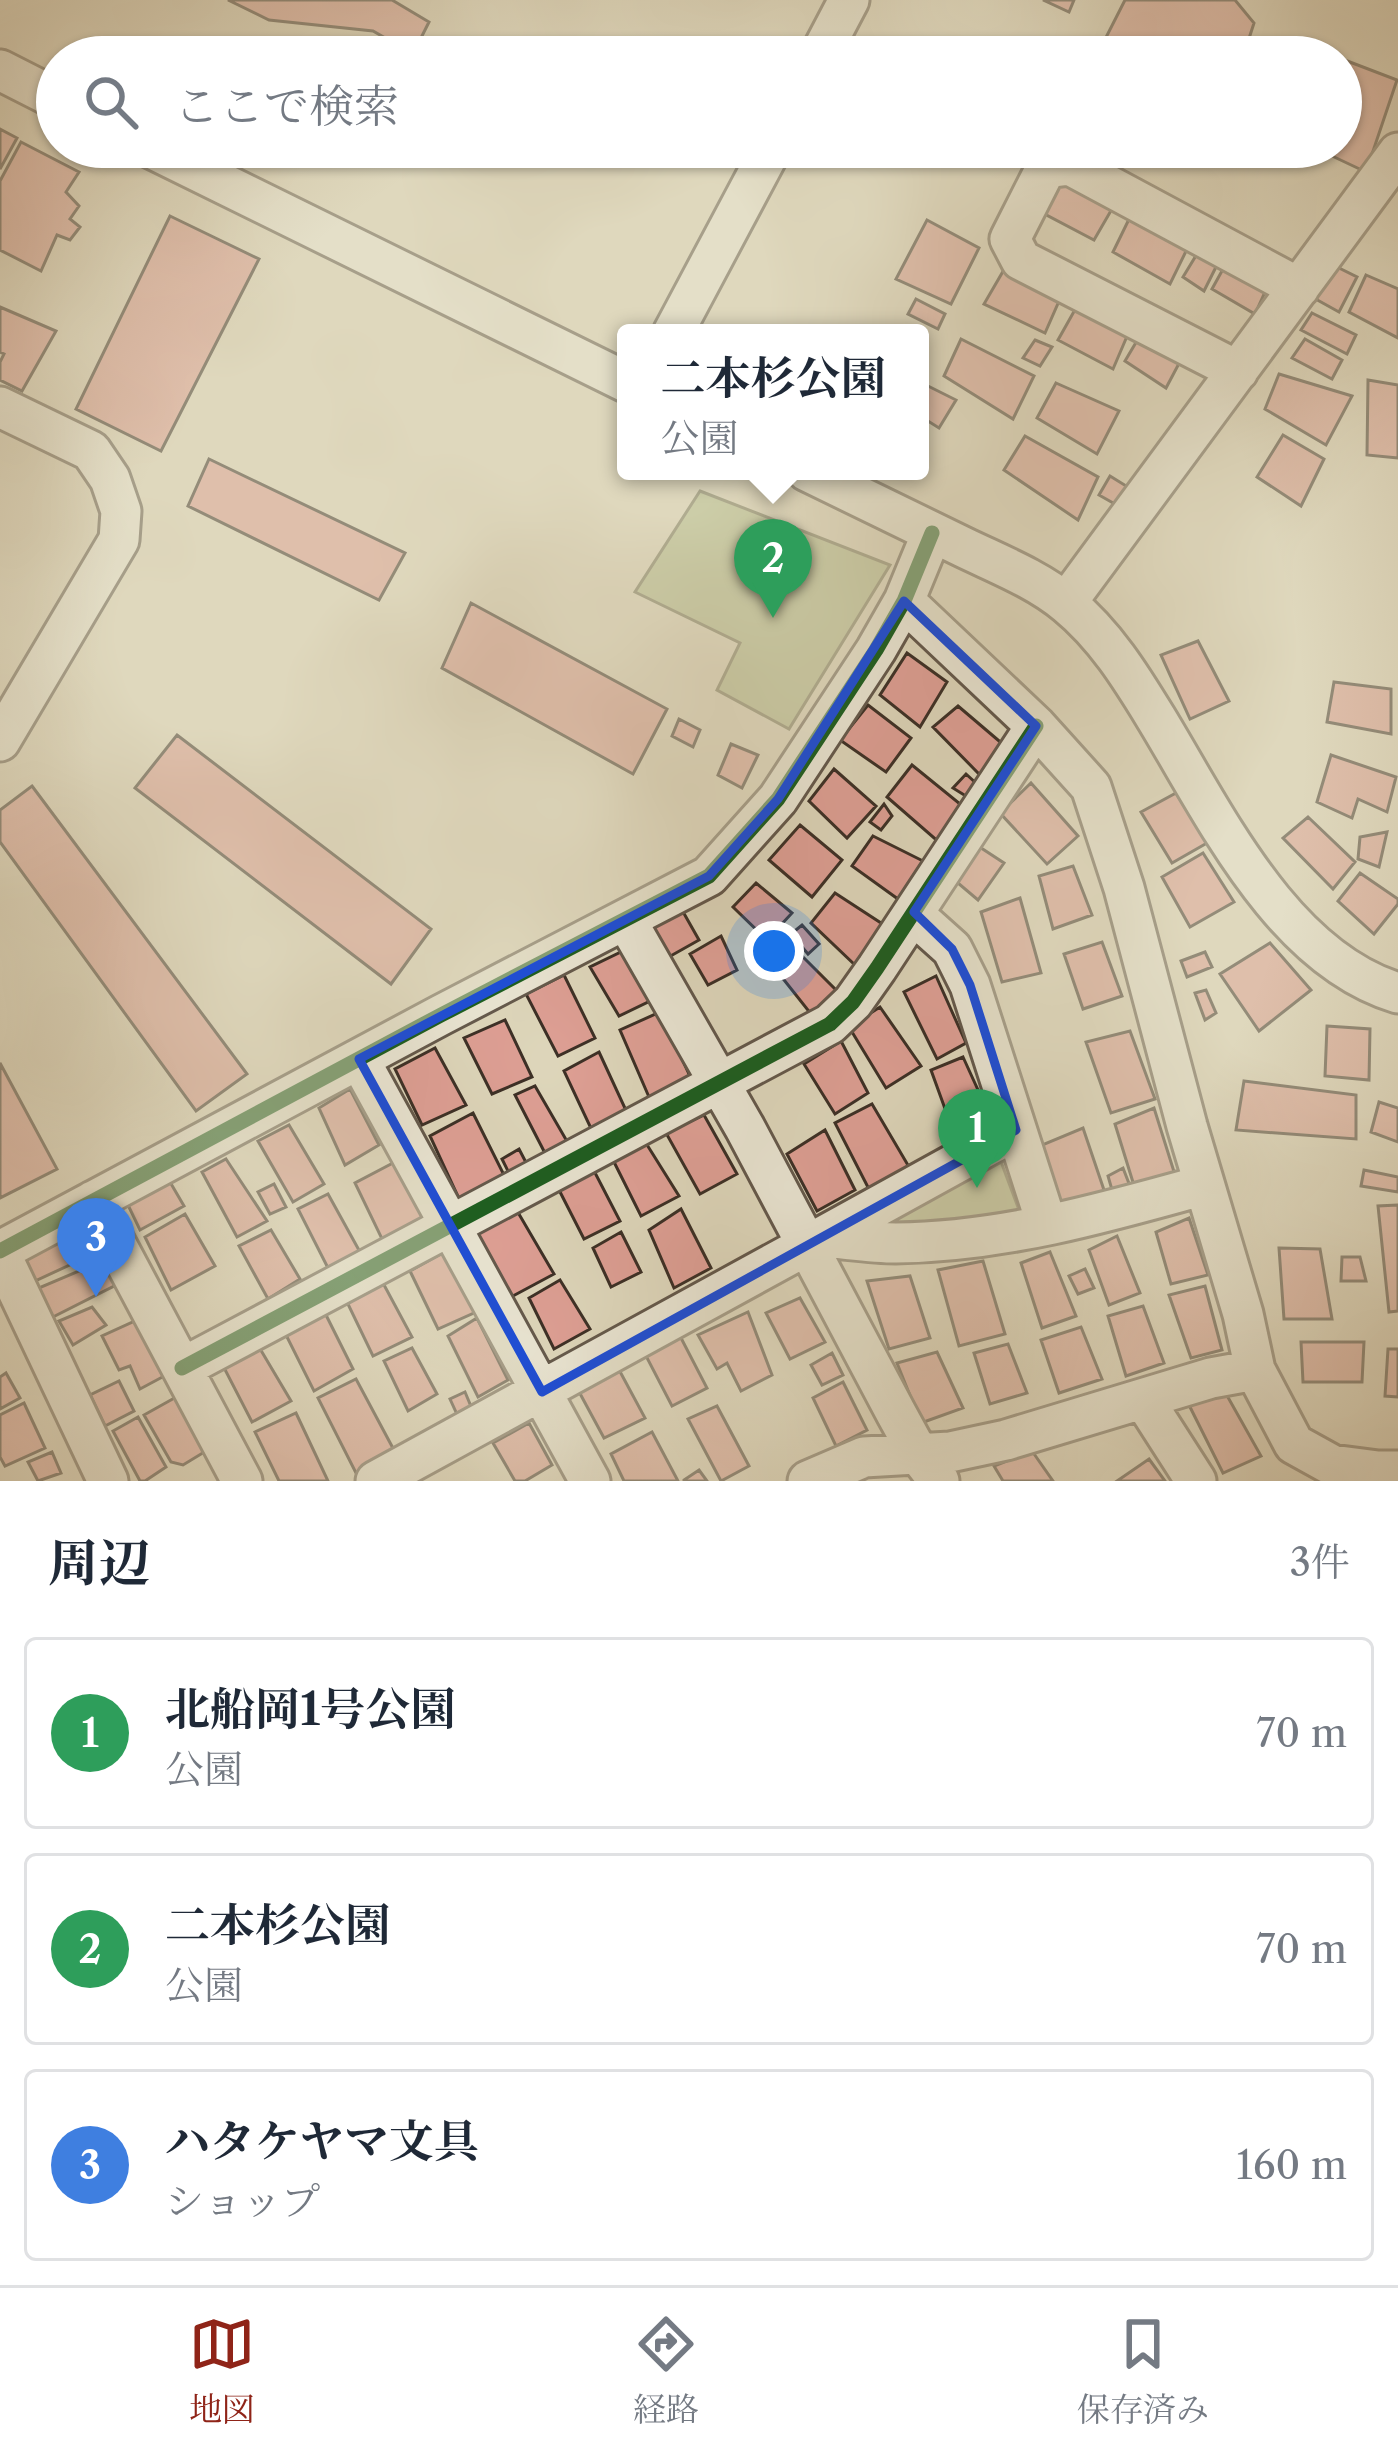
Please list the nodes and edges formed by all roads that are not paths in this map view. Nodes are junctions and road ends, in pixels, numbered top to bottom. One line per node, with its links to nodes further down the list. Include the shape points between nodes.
1 (849, 0): 2 (street)
2 (830, 36)
3 (0, 70): 4 (street)
4 (36, 88)
5 (1398, 153): 10 (street)
6 (191, 168): 13 (street)
7 (761, 168): 11 (street)
8 (1046, 168): 12 (street, via 1010,239 1021,260)
9 (1076, 168): 10 (street)
10 (1299, 288): 12 (street)
11 (679, 324)
12 (1238, 371): 18 (street)
13 (617, 378)
14 (0, 407): 20 (street, via 91,451 121,511 119,540)
15 (825, 480): 16 (street)
16 (932, 532): 17 (street); 18 (street)
17 (904, 601): 19 (street); 22 (street, via 778,799 710,876)
18 (1066, 603): 23 (street, via 1131,676 1236,849 1303,934 1348,972)
19 (1036, 726): 21 (street); 27 (street, via 1091,787)
20 (0, 741)
21 (913, 914): 25 (street, via 830,1024); 26 (street, via 952,949 970,985)
22 (626, 920): 24 (street); 25 (street)
23 (1398, 993)
24 (358, 1059): 28 (street); 29 (street)
25 (719, 1083): 29 (street); 31 (street)
26 (1016, 1130): 30 (street); 31 (street)
27 (1204, 1185): 30 (street); 34 (street)
28 (93, 1201): 32 (street); 33 (street)
29 (450, 1224): 33 (street); 35 (street)
30 (1047, 1225): 31 (street, via 965,1238)
31 (815, 1242): 35 (street); 37 (street)
32 (0, 1252): 41 (street)
33 (182, 1368): 40 (street)
34 (1255, 1370): 36 (street); 39 (street, via 1294,1444 1332,1465)
35 (542, 1392): 42 (street); 43 (street)
36 (1144, 1400): 37 (street, via 950,1452); 45 (street)
37 (929, 1468): 38 (street)
38 (867, 1469): 44 (street)
39 (1383, 1475)
40 (233, 1478)
41 (108, 1481)
42 (376, 1481)
43 (590, 1481)
44 (808, 1481)
45 (1196, 1481)

